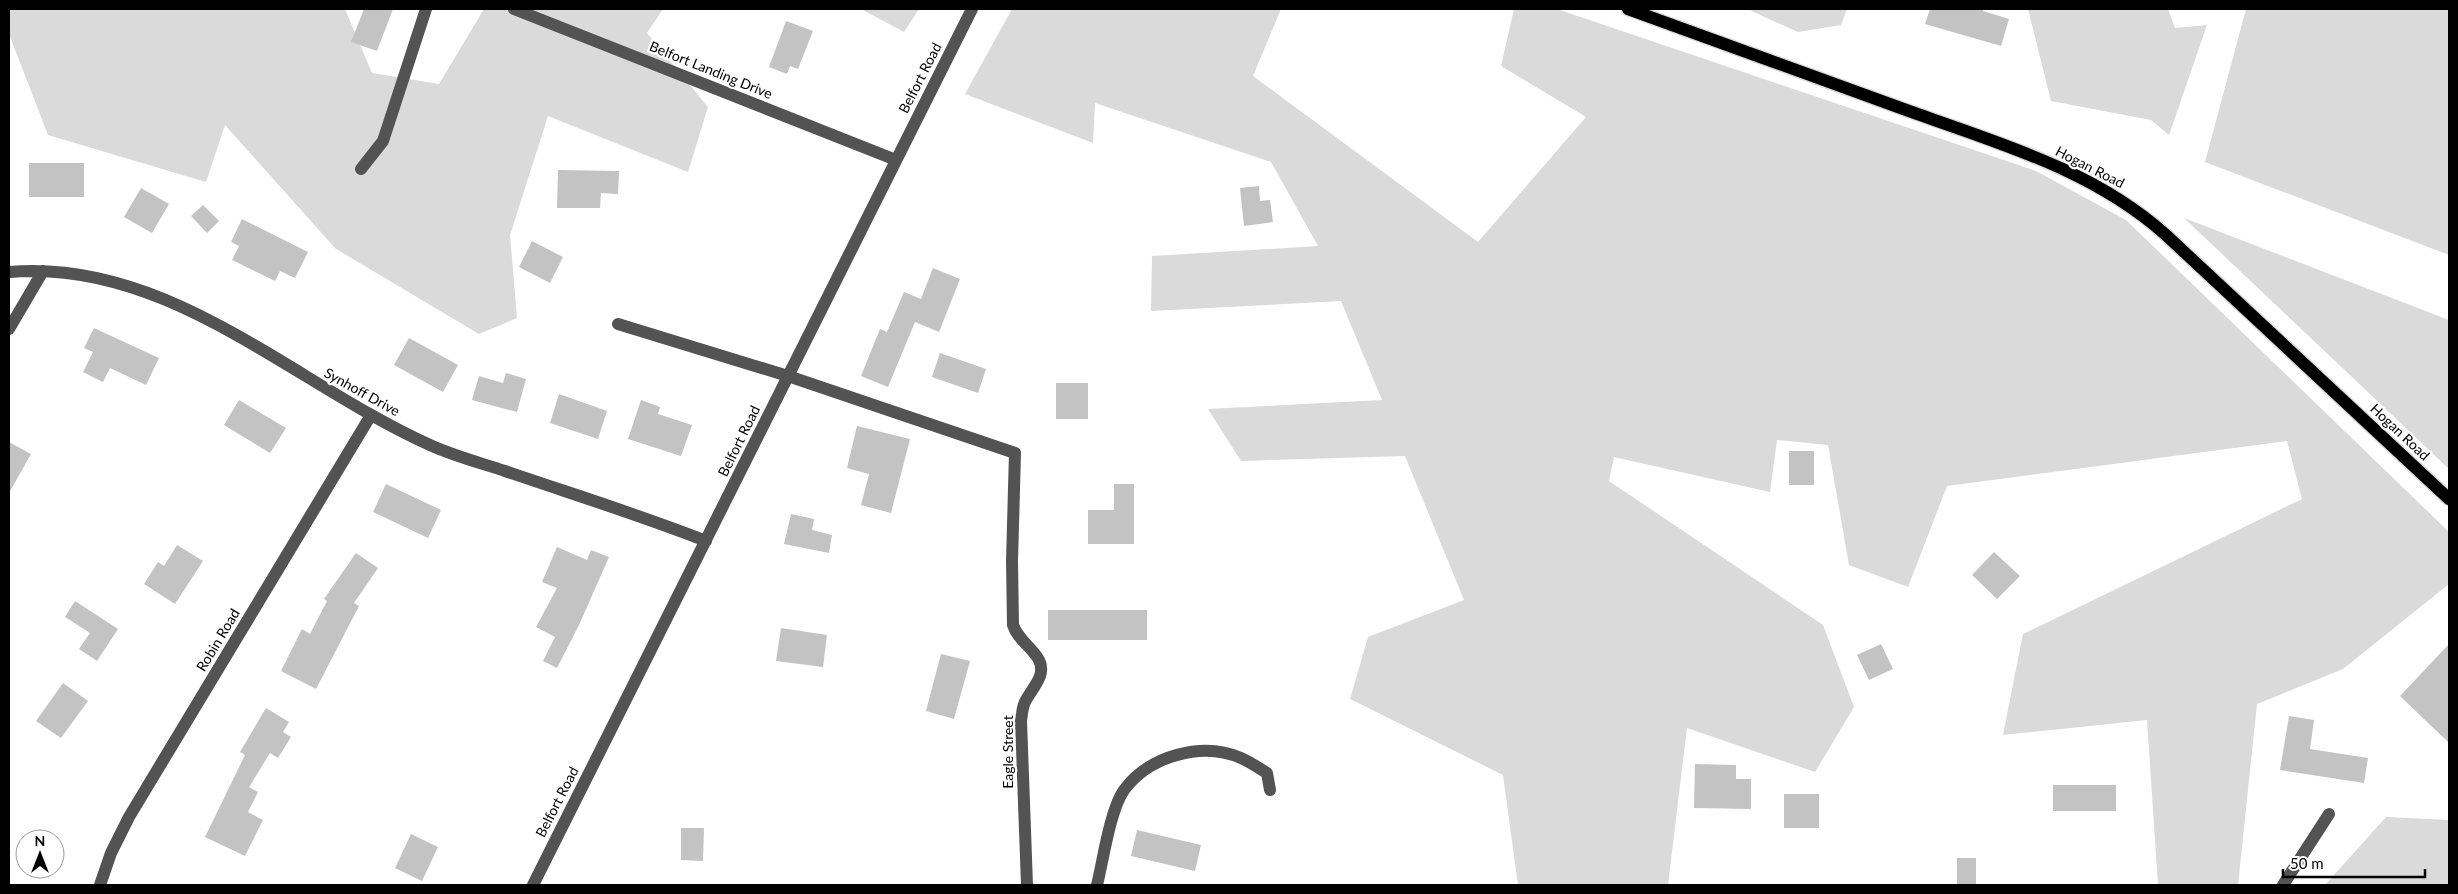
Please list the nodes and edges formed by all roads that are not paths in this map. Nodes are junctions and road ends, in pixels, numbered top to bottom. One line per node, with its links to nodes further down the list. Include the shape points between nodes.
1 (426, 9): 6 (street, via 383,141)
2 (514, 9): 5 (street, Belfort Landing Drive)
3 (972, 9): 5 (street, Belfort Road)
4 (1628, 9): 13 (main road, Hogan Road, via 2036,157 2112,193 2144,214)
5 (896, 160): 11 (street, Belfort Road)
6 (361, 168)
7 (43, 271): 8 (street, Synhoff Drive); 10 (street); 12 (street, Synhoff Drive, via 107,279 208,320)
8 (9, 272)
9 (618, 324): 11 (street)
10 (9, 329)
11 (788, 376): 14 (street, Belfort Road); 19 (street, Eagle Street, via 1015,453 1013,625 1016,634 1039,660 1041,670 1039,681 1024,704 1021,721)
12 (371, 415): 14 (street, Synhoff Drive, via 431,446); 17 (street, Robin Road, via 130,817 111,853)
13 (2449, 499)
14 (706, 541): 18 (street, Belfort Road)
15 (1270, 790): 20 (street, via 1267,773 1240,758 1214,752 1182,754 1161,760 1123,791 1112,820)
16 (2329, 814): 21 (street)
17 (100, 885)
18 (533, 885)
19 (1027, 885)
20 (1097, 885)
21 (2283, 885)

